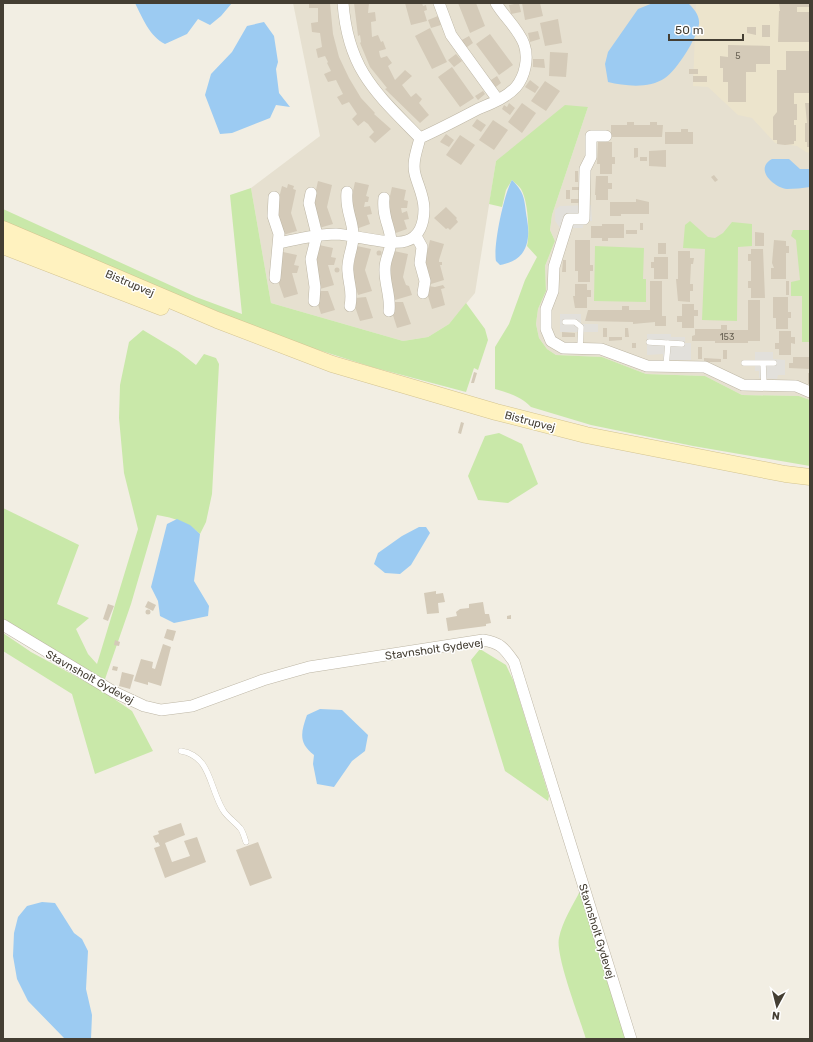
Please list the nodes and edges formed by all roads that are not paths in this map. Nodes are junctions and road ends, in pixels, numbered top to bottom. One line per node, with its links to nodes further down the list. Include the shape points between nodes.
1 (343, 3): 6 (street, via 351,49 364,75 379,96)
2 (439, 3): 4 (street, via 450,35)
3 (496, 3): 4 (street, via 518,32 524,44 526,59 523,74 515,88)
4 (498, 100): 6 (street)
5 (606, 136): 28 (street, via 591,136 591,157 585,169 584,219 569,219 554,267 553,291 546,309 546,329 551,341 563,348)
6 (420, 138): 14 (street, via 414,173 422,193 424,209 422,226)
7 (347, 192): 13 (street, via 346,206)
8 (311, 193): 12 (street, via 309,203)
9 (274, 197): 16 (street, via 273,216)
10 (384, 198): 15 (street, via 383,210)
11 (3, 229): 24 (main road, Bistrupvej)
12 (316, 235): 13 (street); 16 (street); 20 (street, via 311,259)
13 (354, 236): 15 (street); 21 (street, via 348,260 353,294)
14 (416, 236): 15 (street, via 406,241); 19 (street, via 422,247 420,262 425,282)
15 (391, 241): 22 (street, via 385,267 390,300)
16 (279, 243): 18 (street)
17 (3, 246): 24 (main road, Bistrupvej, via 173,312)
18 (275, 278)
19 (423, 294)
20 (314, 301)
21 (350, 306)
22 (389, 312)
23 (564, 322): 28 (lane, via 575,322 581,327)
24 (256, 336): 35 (main road, Bistrupvej, via 332,364 586,436)
25 (649, 342): 26 (lane)
26 (668, 343): 27 (lane); 32 (lane)
27 (682, 344)
28 (580, 348): 32 (street, via 601,349 646,366)
29 (744, 363): 30 (lane)
30 (763, 363): 31 (lane); 33 (lane)
31 (774, 363)
32 (666, 367): 33 (street, via 705,367 743,385)
33 (764, 386): 34 (street, via 796,386)
34 (810, 392)
35 (810, 477)
36 (3, 625): 39 (street, Stavnsholt Gydevej, via 114,692 144,706 161,710 192,706 263,680 309,667 483,640 496,642 506,649 514,662)
37 (181, 751): 38 (lane, via 191,753 201,761 224,812 240,828)
38 (246, 842)
39 (631, 1039)

